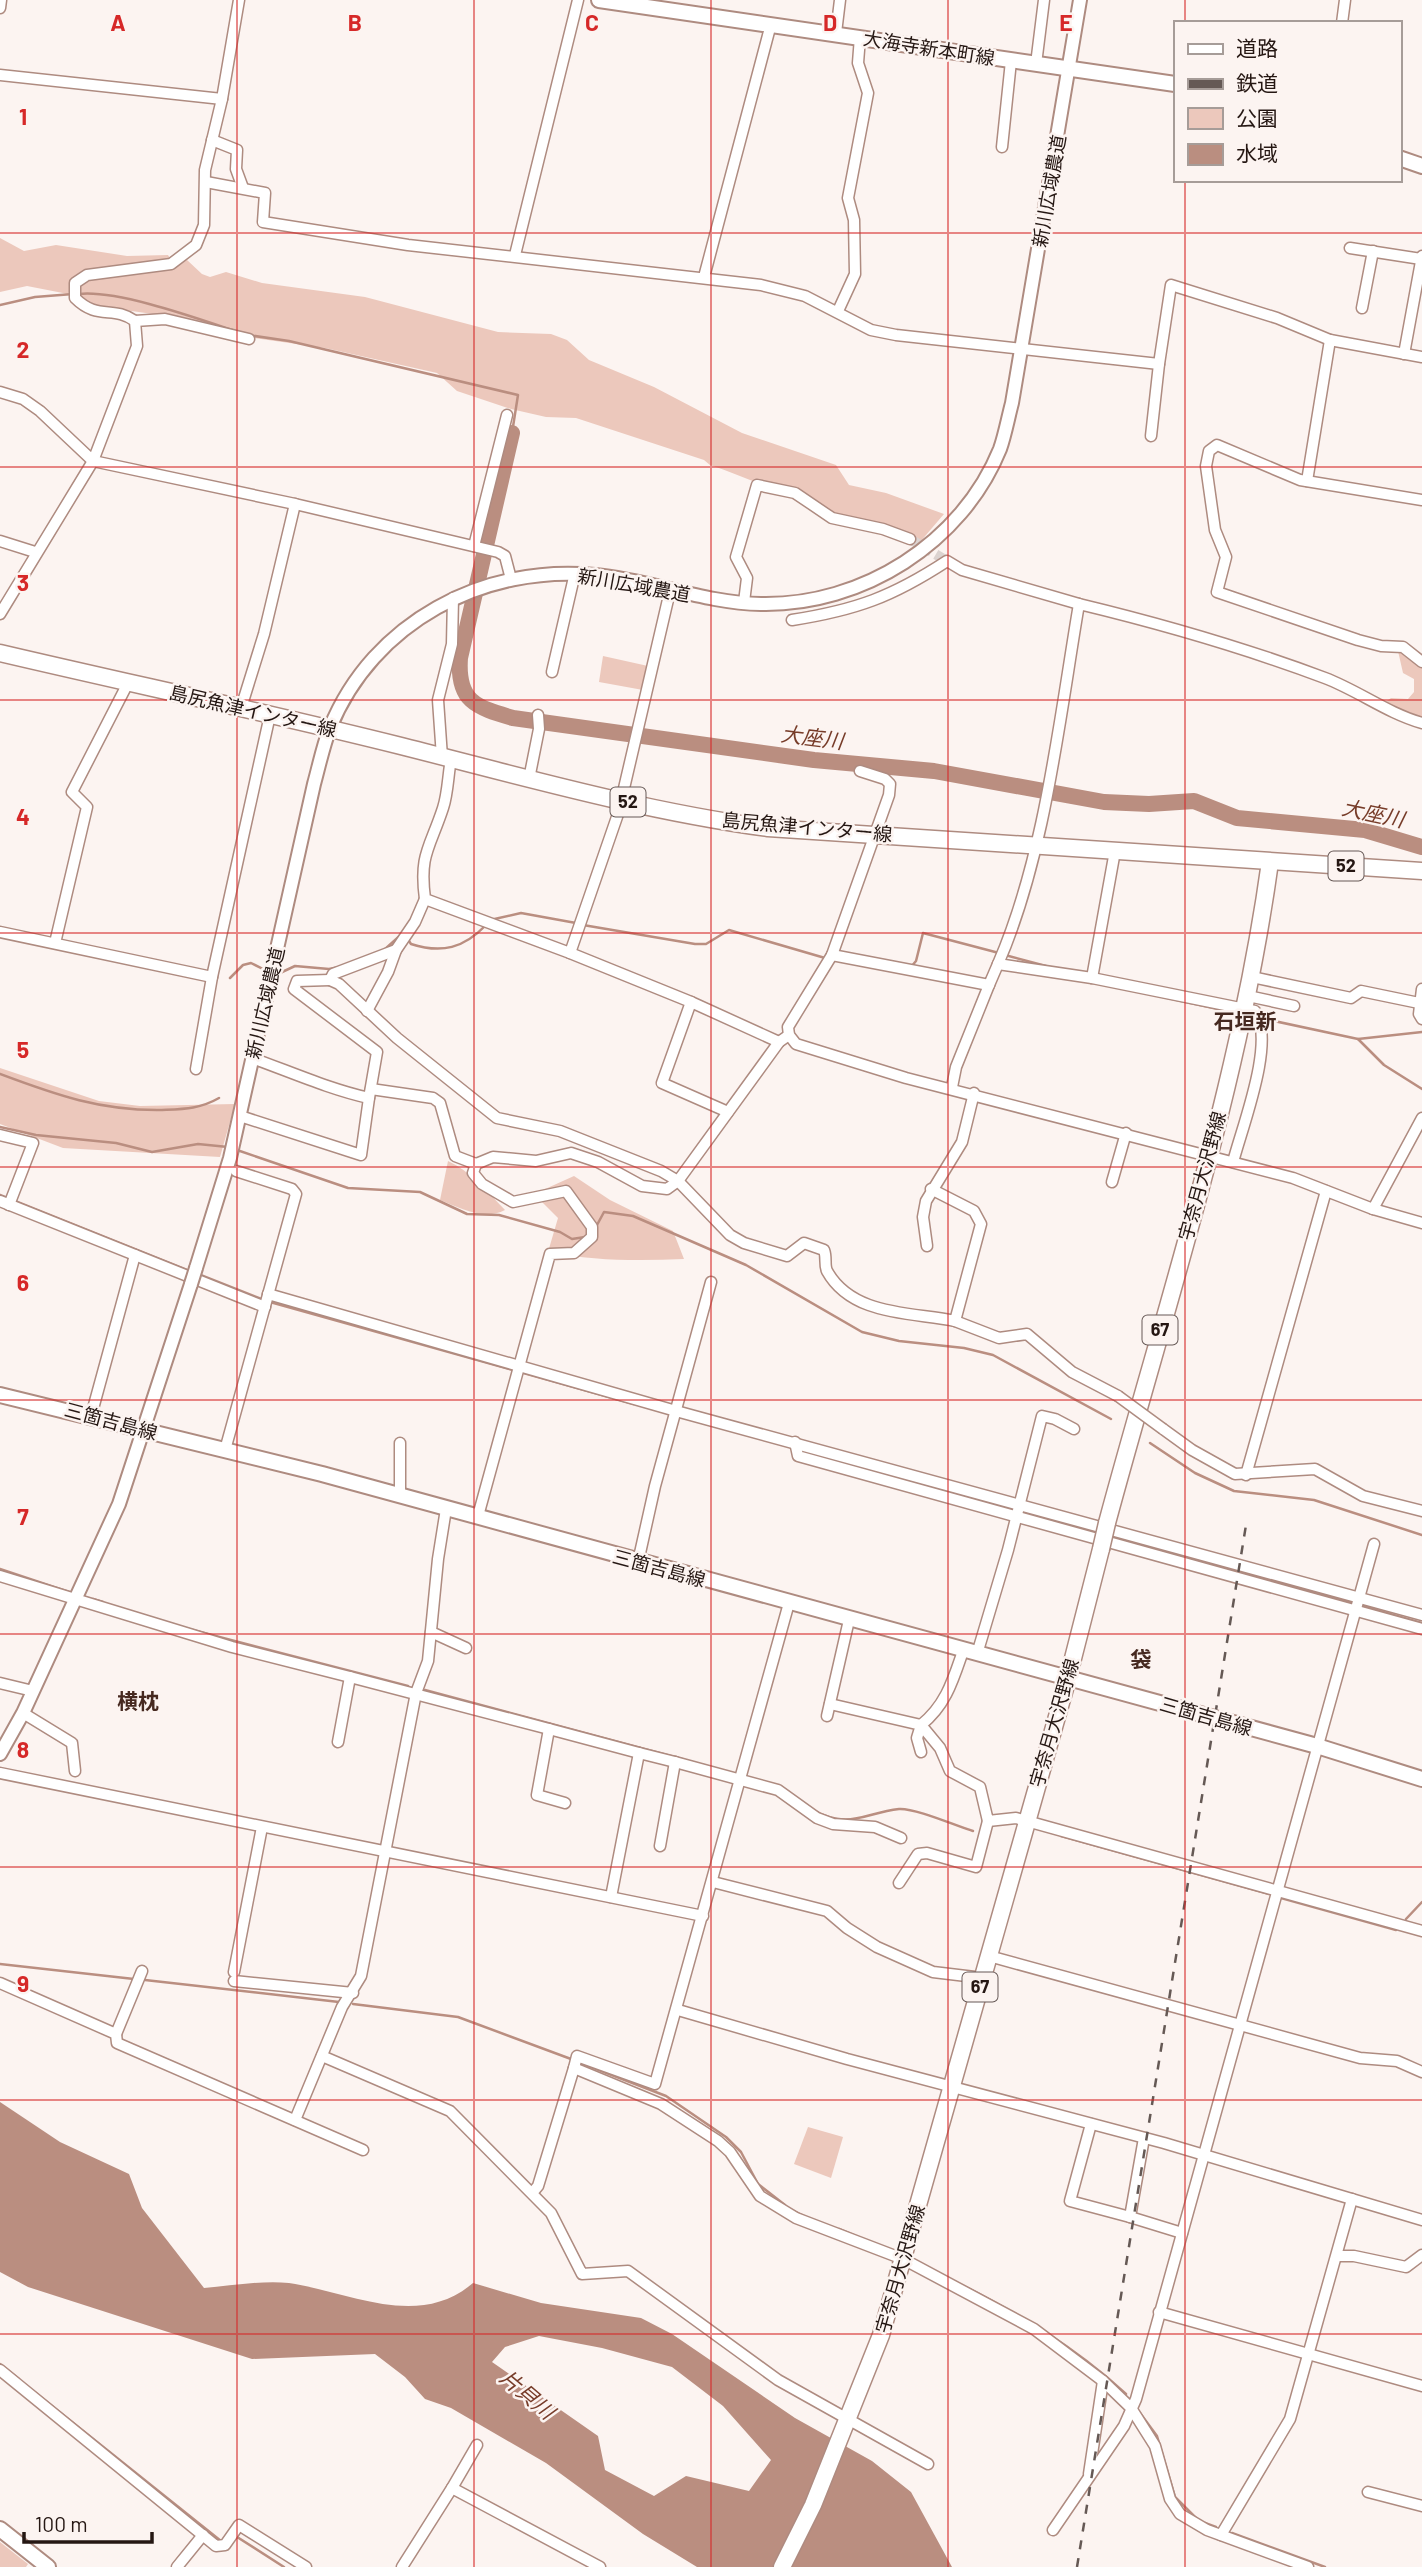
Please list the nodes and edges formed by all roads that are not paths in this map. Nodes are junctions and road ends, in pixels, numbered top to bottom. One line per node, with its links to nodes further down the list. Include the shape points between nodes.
1 (1, 0): 10 (street)
2 (239, 0): 20 (street)
3 (578, 0): 29 (street)
4 (598, 0): 9 (main road, 大海寺新本町線)
5 (840, 0): 13 (street)
6 (1044, 0): 16 (street)
7 (1080, 0): 17 (street, 新川広域農道)
8 (1345, 0): 11 (street)
9 (676, 5): 12 (main road, 大海寺新本町線)
10 (0, 8)
11 (1342, 21)
12 (771, 24): 13 (main road, 大海寺新本町線); 31 (street)
13 (836, 33): 14 (main road, 大海寺新本町線)
14 (860, 37): 15 (main road, 大海寺新本町線); 33 (street, via 858,63 868,93 848,198 854,220 855,274)
15 (1011, 61): 16 (main road, 大海寺新本町線); 22 (street)
16 (1036, 64): 17 (main road, 大海寺新本町線)
17 (1069, 69): 19 (main road, 大海寺新本町線); 37 (street, 新川広域農道)
18 (0, 75): 20 (street)
19 (1174, 84)
20 (222, 99): 21 (street)
21 (212, 140): 25 (street); 26 (street, via 237,150 236,169)
22 (1002, 147)
23 (1401, 159): 24 (main road)
24 (1422, 166)
25 (206, 183): 26 (street); 34 (street, via 204,225 196,245 184,255 171,264 88,275 75,282 75,298 87,310)
26 (243, 188): 29 (street, via 265,193 263,222 408,245)
27 (1350, 247): 28 (street)
28 (1373, 251): 30 (street); 32 (street)
29 (515, 255): 31 (street)
30 (1422, 258): 38 (street)
31 (704, 277): 33 (street, via 805,296)
32 (1362, 308)
33 (838, 311): 37 (street, via 871,330)
34 (135, 321): 35 (street, via 165,319); 44 (street, via 137,346)
35 (249, 339)
36 (1330, 340): 38 (street); 40 (street, via 1278,318 1171,285); 45 (street)
37 (1023, 349): 40 (street); 56 (street, 新川広域農道, via 999,449 955,517 926,547 896,568 845,590 788,602)
38 (1404, 354): 39 (street)
39 (1422, 357)
40 (1159, 364): 43 (street)
41 (0, 393): 44 (street, via 23,399 40,411)
42 (507, 415): 50 (street)
43 (1151, 436)
44 (93, 461): 47 (street); 51 (street)
45 (1307, 481): 46 (street); 61 (street, via 1217,445 1209,452 1206,466 1215,530 1226,557 1217,592 1357,640 1403,647)
46 (1422, 500)
47 (295, 504): 50 (street); 64 (street)
48 (910, 539): 56 (street, via 832,518 795,493 757,485 736,557 747,578)
49 (0, 541): 51 (street)
50 (475, 547): 53 (street, via 505,556)
51 (35, 552): 58 (street)
52 (575, 573): 53 (street, 新川広域農道); 54 (street, 新川広域農道); 62 (street)
53 (511, 579): 55 (street, 新川広域農道)
54 (670, 591): 56 (street, 新川広域農道); 72 (street)
55 (453, 598): 68 (street, 新川広域農道, via 410,623 393,639 363,673); 69 (street, via 452,644 438,700)
56 (744, 603)
57 (1079, 604): 59 (street, via 962,570 947,561 870,604); 67 (street, via 1147,620 1328,679 1397,716); 74 (street)
58 (0, 614)
59 (792, 620)
60 (0, 653): 63 (main road, 島尻魚津インター線 / 52)
61 (1422, 662)
62 (552, 672)
63 (128, 683): 64 (main road, 島尻魚津インター線 / 52); 80 (street, via 72,792 87,807)
64 (242, 708): 65 (main road, 島尻魚津インター線 / 52)
65 (270, 715): 68 (main road, 島尻魚津インター線 / 52); 85 (street)
66 (538, 715): 71 (street)
67 (1422, 723)
68 (330, 729): 69 (main road, 島尻魚津インター線 / 52); 99 (street, 新川広域農道)
69 (446, 758): 71 (main road, 島尻魚津インター線 / 52); 78 (street, via 443,808 421,869)
70 (860, 771): 73 (street, via 890,784)
71 (530, 779): 72 (main road, 島尻魚津インター線 / 52)
72 (622, 801): 73 (main road, 島尻魚津インター線 / 52, via 768,828); 82 (street)
73 (875, 833): 74 (main road, 島尻魚津インター線 / 52); 83 (street)
74 (1034, 845): 75 (main road, 島尻魚津インター線 / 52); 84 (street, via 1017,917)
75 (1115, 851): 76 (main road, 島尻魚津インター線 / 52); 86 (street)
76 (1270, 862): 77 (main road, 島尻魚津インター線 / 52); 87 (main road, 宇奈月大沢野線 / 67)
77 (1422, 871)
78 (425, 899): 81 (street); 82 (street)
79 (0, 932): 80 (street)
80 (55, 943): 85 (street)
81 (396, 950): 88 (street, via 333,974); 95 (street)
82 (570, 953): 91 (street)
83 (832, 954): 89 (street); 97 (street, via 788,1027)
84 (998, 964): 86 (street); 89 (street)
85 (212, 976): 100 (street)
86 (1092, 978): 92 (street)
87 (1252, 978): 92 (main road, 宇奈月大沢野線 / 67); 93 (street, via 1352,998 1361,991)
88 (330, 980): 95 (street); 103 (street, via 297,981 294,989 377,1052)
89 (989, 985): 101 (street)
90 (1422, 989): 93 (street)
91 (691, 1002): 98 (street); 104 (street, via 662,1083)
92 (1246, 1002): 94 (street); 109 (main road, 宇奈月大沢野線 / 67); 110 (street, via 1261,1020 1263,1032)
93 (1419, 1003): 96 (street)
94 (1294, 1006)
95 (368, 1011): 113 (street, via 497,1118 560,1130)
96 (1422, 1019)
97 (789, 1035): 98 (street); 101 (street, via 796,1044 906,1078)
98 (779, 1042): 104 (street)
99 (252, 1058): 103 (street, via 337,1091); 105 (street, 新川広域農道)
100 (197, 1069)
101 (952, 1087): 102 (street)
102 (974, 1093): 107 (street); 115 (street, via 961,1142)
103 (370, 1094): 105 (street, via 361,1155); 111 (street, via 433,1098 440,1103 456,1156)
104 (728, 1112): 113 (street)
105 (240, 1116): 131 (street, 新川広域農道, bridge)
106 (1422, 1118): 118 (street)
107 (1126, 1133): 109 (street); 114 (street)
108 (0, 1135): 117 (street, via 33,1143)
109 (1208, 1156): 110 (street); 156 (main road, 宇奈月大沢野線 / 67, bridge)
110 (1233, 1163): 116 (street)
111 (476, 1164): 113 (street, via 493,1157 536,1161 571,1153 642,1186 667,1189); 126 (street, via 473,1173 482,1184 513,1202 566,1191 592,1227 592,1237 582,1248 550,1254)
112 (236, 1171): 123 (street, via 296,1194)
113 (678, 1181): 125 (street, via 730,1235 744,1243 787,1256 804,1243 824,1250 825,1268 852,1298 889,1311)
114 (1112, 1182)
115 (931, 1189): 120 (street, via 923,1217); 125 (street, via 974,1211 981,1224)
116 (1325, 1191): 118 (street); 135 (street)
117 (8, 1202): 121 (street)
118 (1373, 1209): 119 (street)
119 (1422, 1223)
120 (927, 1246)
121 (135, 1255): 124 (street); 129 (street)
122 (711, 1282): 128 (street)
123 (268, 1294): 124 (street); 126 (street)
124 (265, 1307): 134 (street)
125 (955, 1321): 135 (street, bridge, via 999,1338 1027,1334 1072,1372 1118,1396 1225,1470)
126 (520, 1370): 128 (street); 140 (street)
127 (0, 1395): 129 (main road, 三箇吉島線)
128 (675, 1415): 132 (street); 143 (street)
129 (91, 1416): 131 (main road, 三箇吉島線)
130 (1074, 1429): 137 (street, via 1042,1416)
131 (144, 1431): 134 (main road, 三箇吉島線); 146 (street, 新川広域農道, via 119,1504)
132 (795, 1442): 137 (street); 141 (street, via 799,1456)
133 (400, 1443): 136 (street)
134 (225, 1450): 136 (main road, 三箇吉島線)
135 (1246, 1475): 139 (street, via 1315,1469 1363,1496)
136 (400, 1496): 138 (main road, 三箇吉島線)
137 (1020, 1504): 141 (street); 145 (street)
138 (446, 1509): 140 (main road, 三箇吉島線); 152 (street)
139 (1422, 1511)
140 (478, 1516): 143 (main road, 三箇吉島線)
141 (1017, 1517): 148 (street); 154 (street)
142 (1374, 1544): 145 (street)
143 (638, 1562): 147 (main road, 三箇吉島線)
144 (0, 1576): 146 (street)
145 (1359, 1598): 148 (street); 149 (street)
146 (74, 1600): 155 (street); 158 (street, 新川広域農道)
147 (789, 1603): 150 (main road, 三箇吉島線); 173 (street)
148 (1355, 1611): 151 (street); 166 (street)
149 (1422, 1615)
150 (849, 1619): 154 (main road, 三箇吉島線); 160 (street)
151 (1422, 1629)
152 (431, 1632): 153 (street); 159 (street, via 429,1661)
153 (466, 1648)
154 (970, 1652): 156 (main road, 三箇吉島線); 163 (street, via 937,1712)
155 (350, 1677): 159 (street); 165 (street)
156 (1068, 1678): 166 (main road, 三箇吉島線); 176 (main road, 宇奈月大沢野線 / 67)
157 (0, 1683): 158 (street)
158 (33, 1691): 161 (street, 新川広域農道)
159 (416, 1693): 164 (street); 181 (street)
160 (830, 1704): 162 (street); 163 (street)
161 (23, 1713): 169 (street, 新川広域農道); 171 (street, via 72,1743)
162 (827, 1716)
163 (920, 1725): 167 (street); 177 (street, via 940,1748 950,1771 980,1787)
164 (549, 1730): 168 (street); 175 (street, via 537,1795)
165 (338, 1742)
166 (1317, 1745): 174 (main road, 三箇吉島線); 184 (street)
167 (921, 1752)
168 (639, 1753): 170 (street); 185 (street)
169 (0, 1754)
170 (676, 1762): 173 (street); 180 (street)
171 (75, 1771)
172 (0, 1773): 178 (street)
173 (740, 1779): 179 (street, via 778,1790 833,1824 876,1826); 182 (street)
174 (1422, 1779)
175 (565, 1803)
176 (1026, 1821): 177 (street); 184 (street); 188 (main road, 宇奈月大沢野線 / 67)
177 (987, 1822): 183 (street, via 976,1867 918,1854)
178 (262, 1827): 181 (street); 192 (street, via 234,1977)
179 (901, 1838)
180 (660, 1846)
181 (386, 1852): 185 (street); 192 (street, via 361,1976)
182 (713, 1882): 186 (street); 190 (street, via 827,1911 877,1947 933,1972)
183 (899, 1883)
184 (1276, 1891): 187 (street); 194 (street)
185 (611, 1897): 186 (street)
186 (702, 1916): 193 (street)
187 (1422, 1931)
188 (989, 1956): 190 (main road, 宇奈月大沢野線 / 67); 194 (street)
189 (142, 1971): 195 (street)
190 (983, 1978): 199 (main road, 宇奈月大沢野線 / 67)
191 (0, 1983): 195 (street)
192 (353, 1993): 196 (street, via 342,2007)
193 (678, 2010): 197 (street, via 656,2084 577,2056); 199 (street)
194 (1240, 2025): 198 (street, via 1360,2058 1396,2061); 204 (street)
195 (117, 2034): 200 (street, via 117,2043)
196 (322, 2056): 200 (street); 205 (street, via 450,2110)
197 (574, 2068): 205 (street); 212 (street, via 661,2104 708,2134 730,2152 760,2196 796,2218)
198 (1422, 2072)
199 (953, 2086): 201 (street); 212 (main road, 宇奈月大沢野線 / 67)
200 (295, 2120): 203 (street)
201 (1091, 2124): 202 (street); 207 (street, via 1070,2201)
202 (1144, 2138): 204 (street); 207 (street)
203 (363, 2150)
204 (1205, 2155): 206 (street); 209 (street)
205 (532, 2193): 219 (street, via 551,2213 582,2274 628,2271)
206 (1352, 2199): 208 (street); 211 (street)
207 (1130, 2217): 209 (street)
208 (1422, 2220)
209 (1182, 2233): 213 (street)
210 (1422, 2255): 211 (street, via 1406,2267)
211 (1337, 2256): 214 (street)
212 (903, 2259): 216 (street, via 1034,2329); 219 (main road, 宇奈月大沢野線 / 67, via 881,2335)
213 (1159, 2312): 214 (street); 218 (street)
214 (1309, 2355): 217 (street); 229 (street, via 1290,2419)
215 (0, 2370): 228 (street)
216 (1103, 2381): 218 (street); 222 (street)
217 (1422, 2386)
218 (1131, 2408): 222 (street); 229 (street, via 1155,2446 1170,2499 1180,2514)
219 (846, 2425): 221 (street); 235 (main road, 宇奈月大沢野線 / 67)
220 (477, 2445): 223 (street)
221 (928, 2463)
222 (1089, 2477): 227 (street)
223 (452, 2488): 233 (street); 234 (street)
224 (1368, 2492): 225 (street)
225 (1422, 2506)
226 (0, 2529): 230 (main road)
227 (1053, 2530)
228 (203, 2535): 231 (street); 232 (street, via 216,2546 225,2545 239,2525)
229 (1220, 2535): 236 (street)
230 (48, 2567)
231 (177, 2567)
232 (306, 2567)
233 (402, 2567)
234 (600, 2567)
235 (782, 2567)
236 (1308, 2567)

